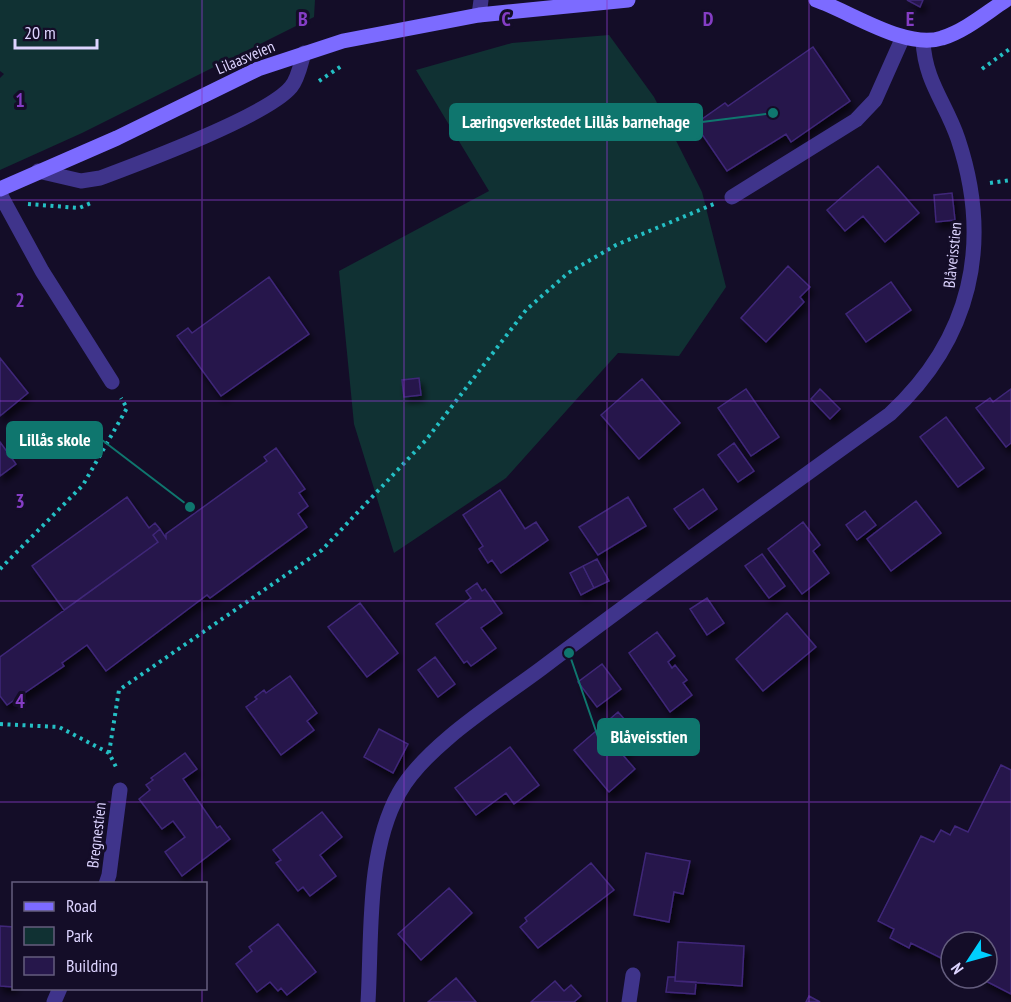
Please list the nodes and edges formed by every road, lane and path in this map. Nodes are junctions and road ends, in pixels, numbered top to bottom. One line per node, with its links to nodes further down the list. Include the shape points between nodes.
1 (628, 0): 4 (street, Lilaasveien)
2 (816, 0): 5 (street)
3 (1006, 0): 6 (street, via 942,38)
4 (480, 8): 8 (street, Lilaasveien)
5 (903, 37): 6 (street); 13 (street, via 875,100 856,120)
6 (924, 41): 21 (street, Blåveisstien, via 924,62 957,137 972,196 973,257 967,295 954,331 932,369 890,414 619,610 423,762 399,793 377,849)
7 (1011, 48): 9 (path)
8 (304, 53): 10 (street, Lilaasveien, via 258,69 117,138); 10 (street, via 293,86 236,121 100,178 81,180)
9 (982, 69)
10 (38, 171): 11 (street, Lilaasveien)
11 (0, 189)
12 (0, 194): 14 (street, via 42,271)
13 (732, 197): 17 (path, via 616,245 568,273 526,310 426,440 322,550 119,690)
14 (112, 382): 15 (path, via 127,408 83,485)
15 (0, 569)
16 (0, 724): 17 (path, via 59,727)
17 (109, 753): 18 (path, via 117,769)
18 (120, 790): 19 (street, Bregnestien)
19 (107, 882)
20 (633, 975): 22 (street)
21 (368, 1002)
22 (629, 1002)

